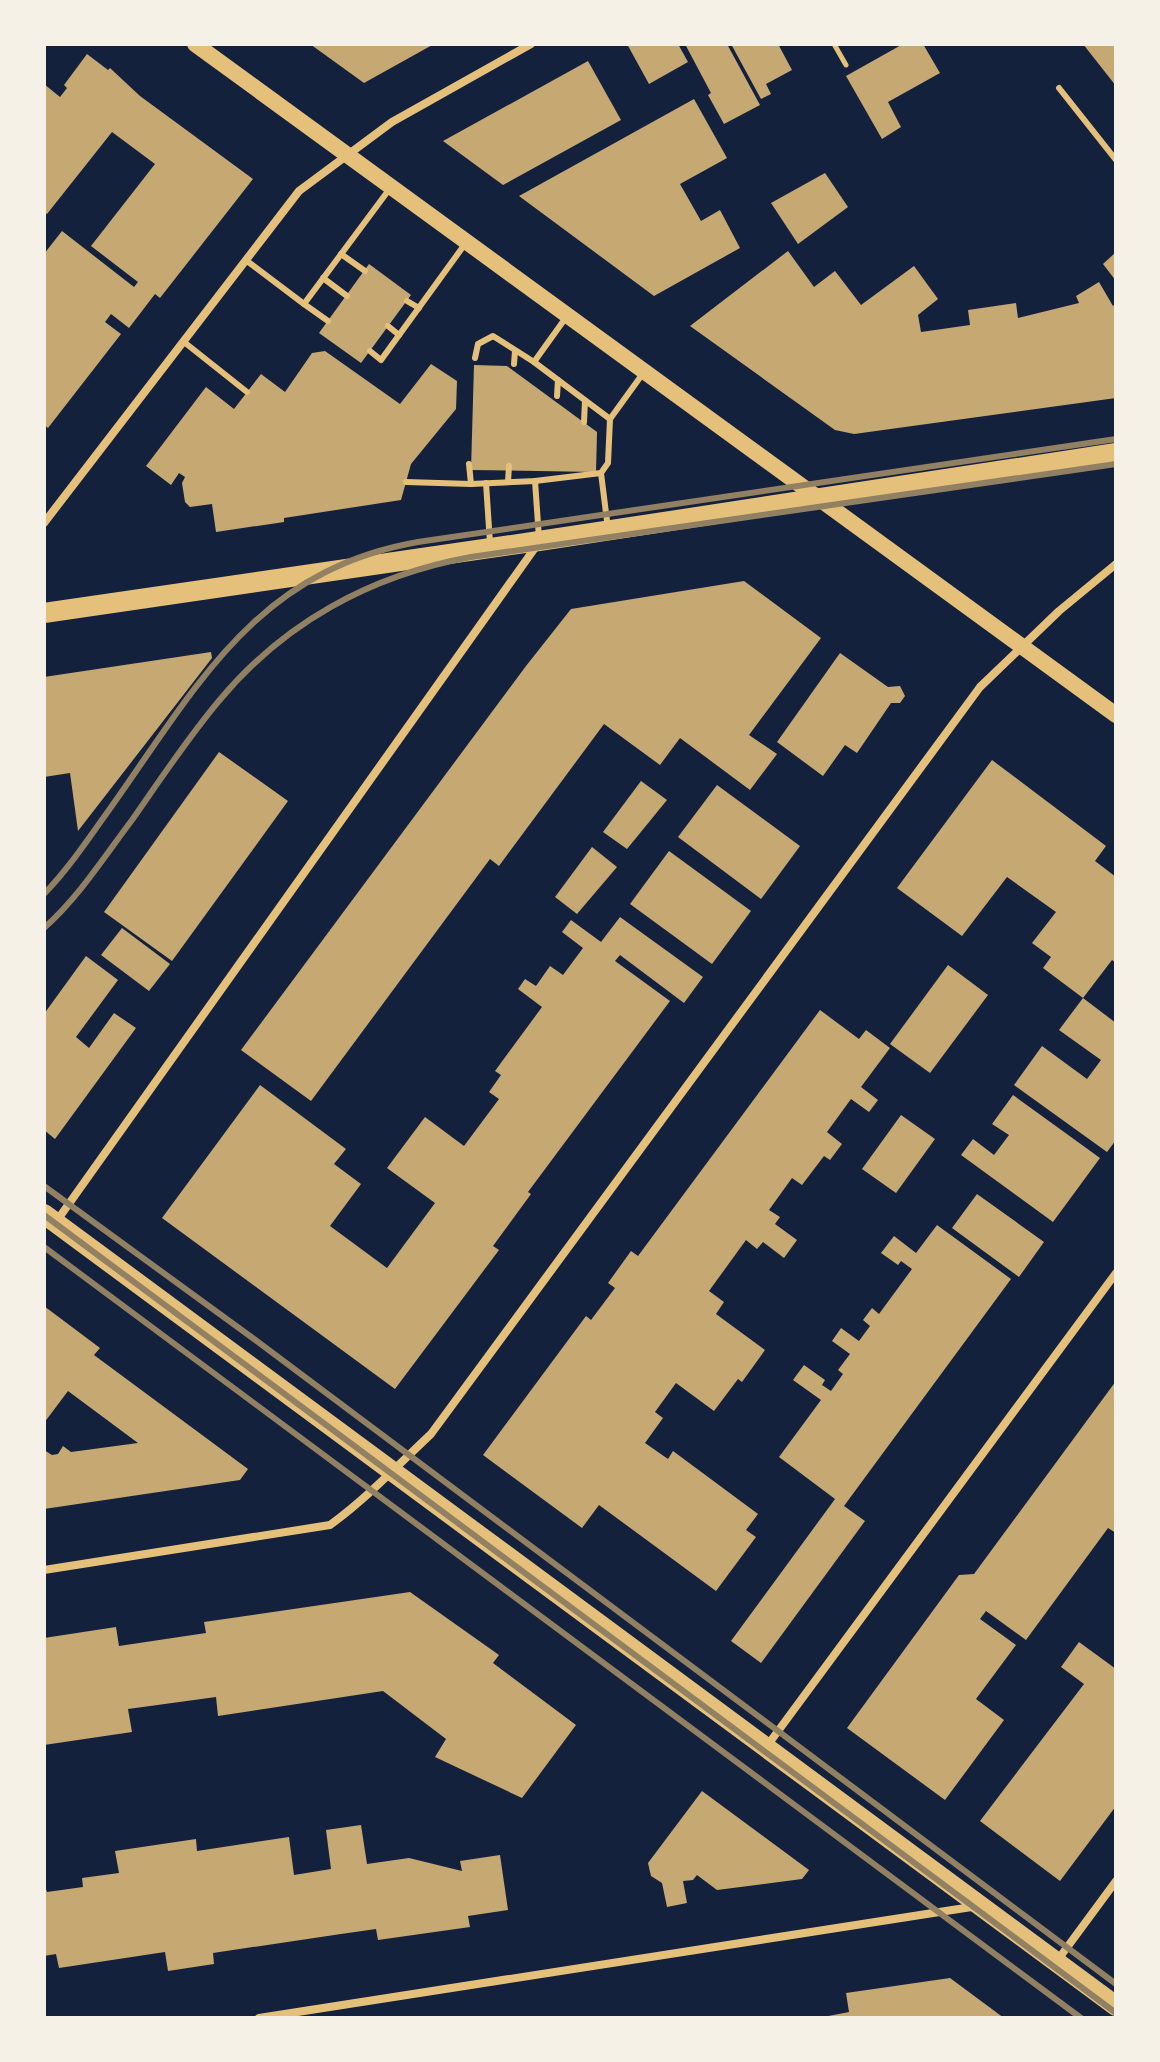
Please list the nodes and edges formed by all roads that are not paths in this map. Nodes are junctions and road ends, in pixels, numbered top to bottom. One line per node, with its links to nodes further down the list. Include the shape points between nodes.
1 (195, 44): 4 (main road)
2 (531, 44): 4 (street, via 392,122)
3 (1059, 88): 5 (lane)
4 (347, 155): 6 (main road); 9 (street, via 299,191)
5 (1116, 160)
6 (391, 187): 7 (main road); 8 (lane)
7 (466, 242): 15 (lane); 16 (main road)
8 (341, 254): 10 (lane); 11 (lane)
9 (247, 261): 14 (lane); 20 (street)
10 (365, 271)
11 (323, 278): 12 (lane); 14 (lane)
12 (347, 296)
13 (407, 301): 15 (lane)
14 (304, 304): 17 (lane)
15 (419, 308): 19 (lane)
16 (567, 316): 24 (lane); 26 (main road)
17 (328, 321)
18 (388, 326): 19 (lane)
19 (399, 335): 21 (lane, via 381,360)
20 (184, 342): 28 (lane); 45 (street)
21 (370, 351)
22 (515, 351): 23 (lane, via 493,336 478,344); 24 (lane); 25 (lane)
23 (475, 358)
24 (534, 362): 27 (lane)
25 (514, 364)
26 (644, 372): 31 (lane); 44 (main road)
27 (558, 379): 29 (lane); 30 (lane)
28 (247, 392)
29 (557, 396)
30 (585, 401): 31 (lane); 32 (lane)
31 (610, 419): 37 (lane, via 608,463)
32 (584, 422)
33 (1116, 453): 44 (main road)
34 (469, 464): 43 (lane)
35 (509, 466): 41 (lane)
36 (554, 467): 38 (lane)
37 (601, 473): 38 (lane); 46 (lane)
38 (554, 478): 39 (lane)
39 (535, 481): 41 (lane); 47 (lane)
40 (406, 482): 43 (lane)
41 (508, 482): 42 (lane)
42 (486, 483): 43 (lane); 48 (lane)
43 (471, 484)
44 (816, 498): 46 (main road); 51 (main road)
45 (44, 523)
46 (609, 530): 47 (main road)
47 (539, 541): 48 (main road); 53 (street)
48 (491, 548): 50 (main road)
49 (1116, 564): 51 (street)
50 (44, 613)
51 (1021, 648): 52 (main road); 55 (street, via 980,687 431,1434)
52 (1116, 715)
53 (50, 1218): 55 (main road)
54 (1116, 1273): 57 (street)
55 (392, 1471): 56 (street, via 330,1525); 57 (main road)
56 (44, 1570)
57 (766, 1747): 59 (main road)
58 (1116, 1881): 60 (street)
59 (981, 1906): 60 (main road); 62 (street)
60 (1056, 1962): 61 (main road)
61 (1116, 2006)
62 (259, 2018)

